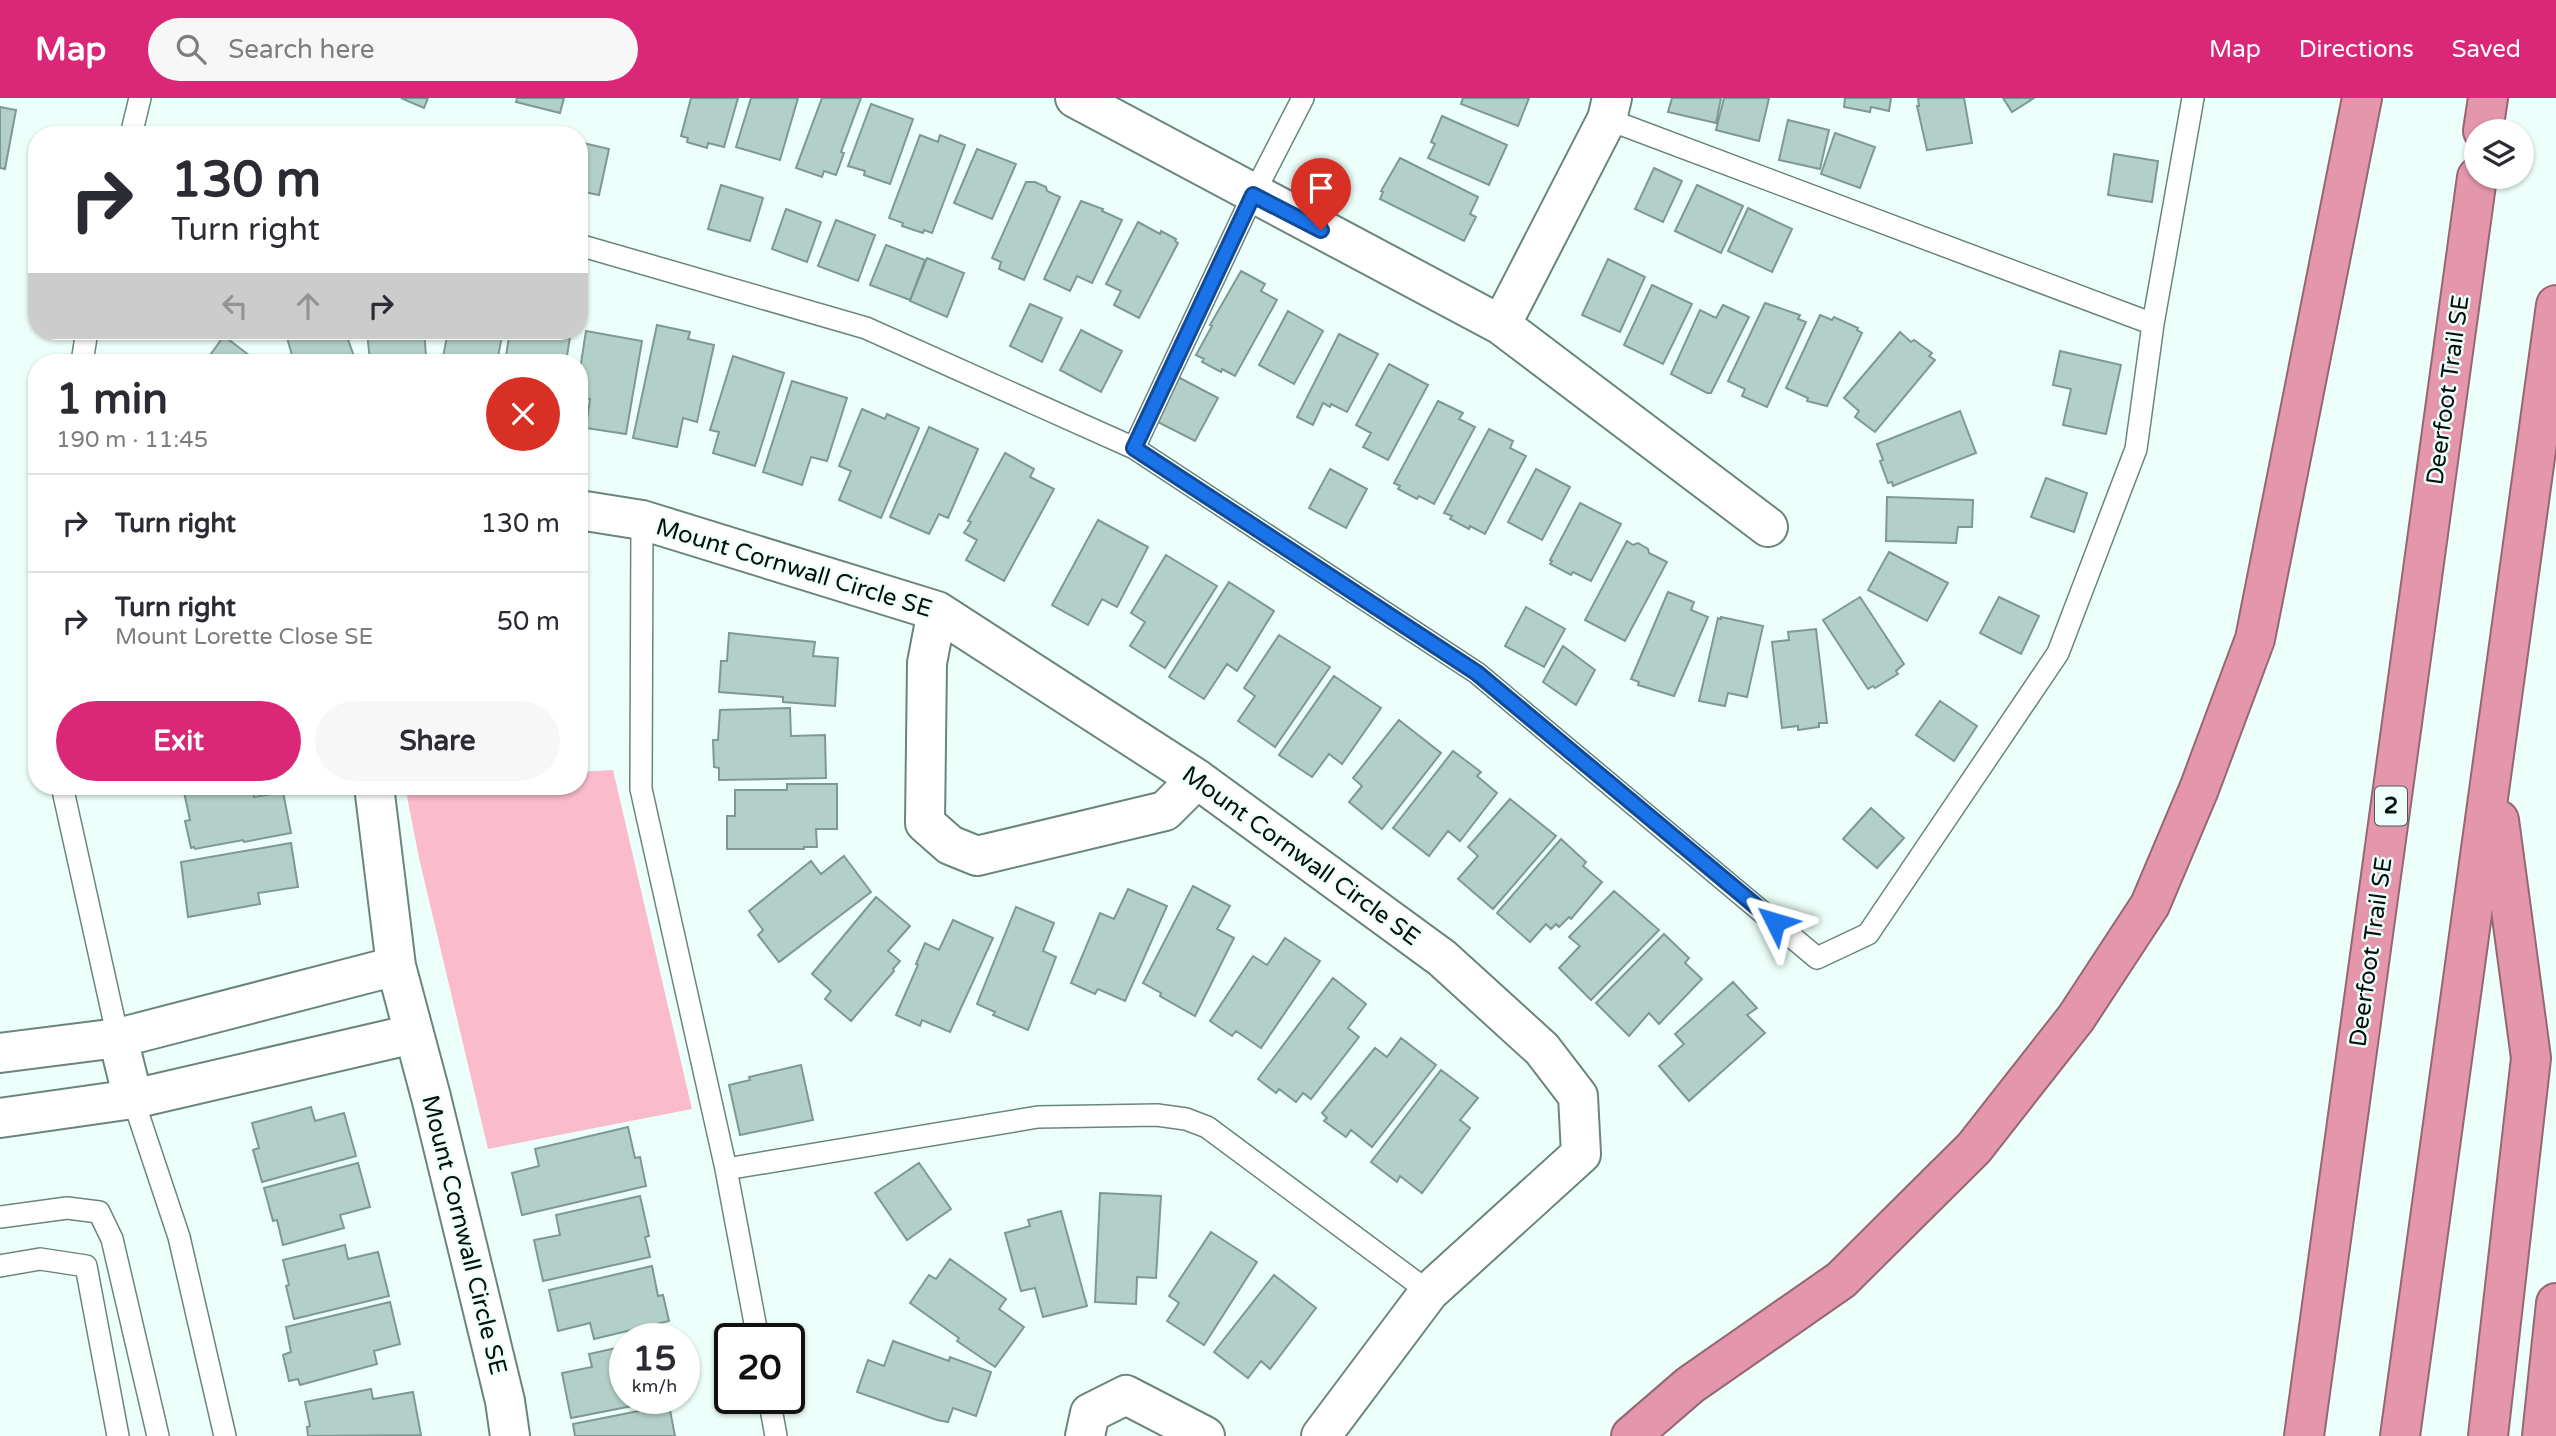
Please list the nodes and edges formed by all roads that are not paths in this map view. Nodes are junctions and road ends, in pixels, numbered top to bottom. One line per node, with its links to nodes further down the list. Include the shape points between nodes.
1 (140, 98): 9 (lane)
2 (1075, 98): 11 (street)
3 (1303, 98): 11 (lane)
4 (2193, 98): 14 (lane)
5 (2362, 98): 46 (highway, via 2255,639 2150,905 2076,1018 1974,1148 1841,1280 1690,1385)
6 (2488, 98): 8 (highway)
7 (1609, 109): 14 (lane); 15 (street)
8 (2485, 119)
9 (133, 126)
10 (2475, 189): 47 (highway, Deerfoot Trail SE / 2)
11 (1253, 195): 15 (street); 16 (lane)
12 (588, 248): 16 (lane, via 866,328)
13 (2556, 305): 21 (highway)
14 (2153, 324): 16 (lane, via 2136,449 2058,653 1868,934 1817,958 1477,673)
15 (1501, 325): 19 (street)
16 (1134, 448)
17 (588, 511): 18 (street, Mount Cornwall Circle SE)
18 (642, 520): 20 (street, Mount Cornwall Circle SE); 31 (lane, via 641,789)
19 (1768, 527)
20 (937, 611): 22 (street, Mount Cornwall Circle SE); 22 (street, via 928,663 925,823 950,845 977,856 1166,811)
21 (2493, 773): 48 (highway); 49 (highway, via 2531,1058)
22 (1197, 779): 34 (street, Mount Cornwall Circle SE, via 1442,958 1542,1049 1578,1096 1581,1154)
23 (64, 795): 27 (lane)
24 (375, 795): 25 (street, Mount Cornwall Circle SE)
25 (396, 966): 26 (street, Mount Cornwall Circle SE); 27 (street)
26 (413, 1034): 29 (street); 41 (street, Mount Cornwall Circle SE, via 499,1374)
27 (118, 1038): 28 (street); 29 (street)
28 (0, 1054)
29 (133, 1099): 30 (street); 40 (lane, via 178,1237)
30 (0, 1118)
31 (726, 1169): 34 (lane, via 1038,1117 1157,1115 1186,1119 1207,1127); 36 (lane)
32 (0, 1217): 39 (lane, via 67,1208 99,1212 112,1239)
33 (0, 1266): 38 (lane, via 40,1258 86,1266)
34 (1429, 1292): 45 (street, Mount Cornwall Circle SE)
35 (2556, 1303): 50 (highway)
36 (755, 1323)
37 (772, 1414): 42 (lane)
38 (118, 1436)
39 (158, 1436)
40 (225, 1436)
41 (510, 1436)
42 (776, 1436)
43 (1085, 1436): 44 (street, via 1090,1413 1126,1395)
44 (1205, 1436)
45 (1321, 1436)
46 (1631, 1436)
47 (2304, 1436)
48 (2400, 1436)
49 (2488, 1436)
50 (2542, 1436)

